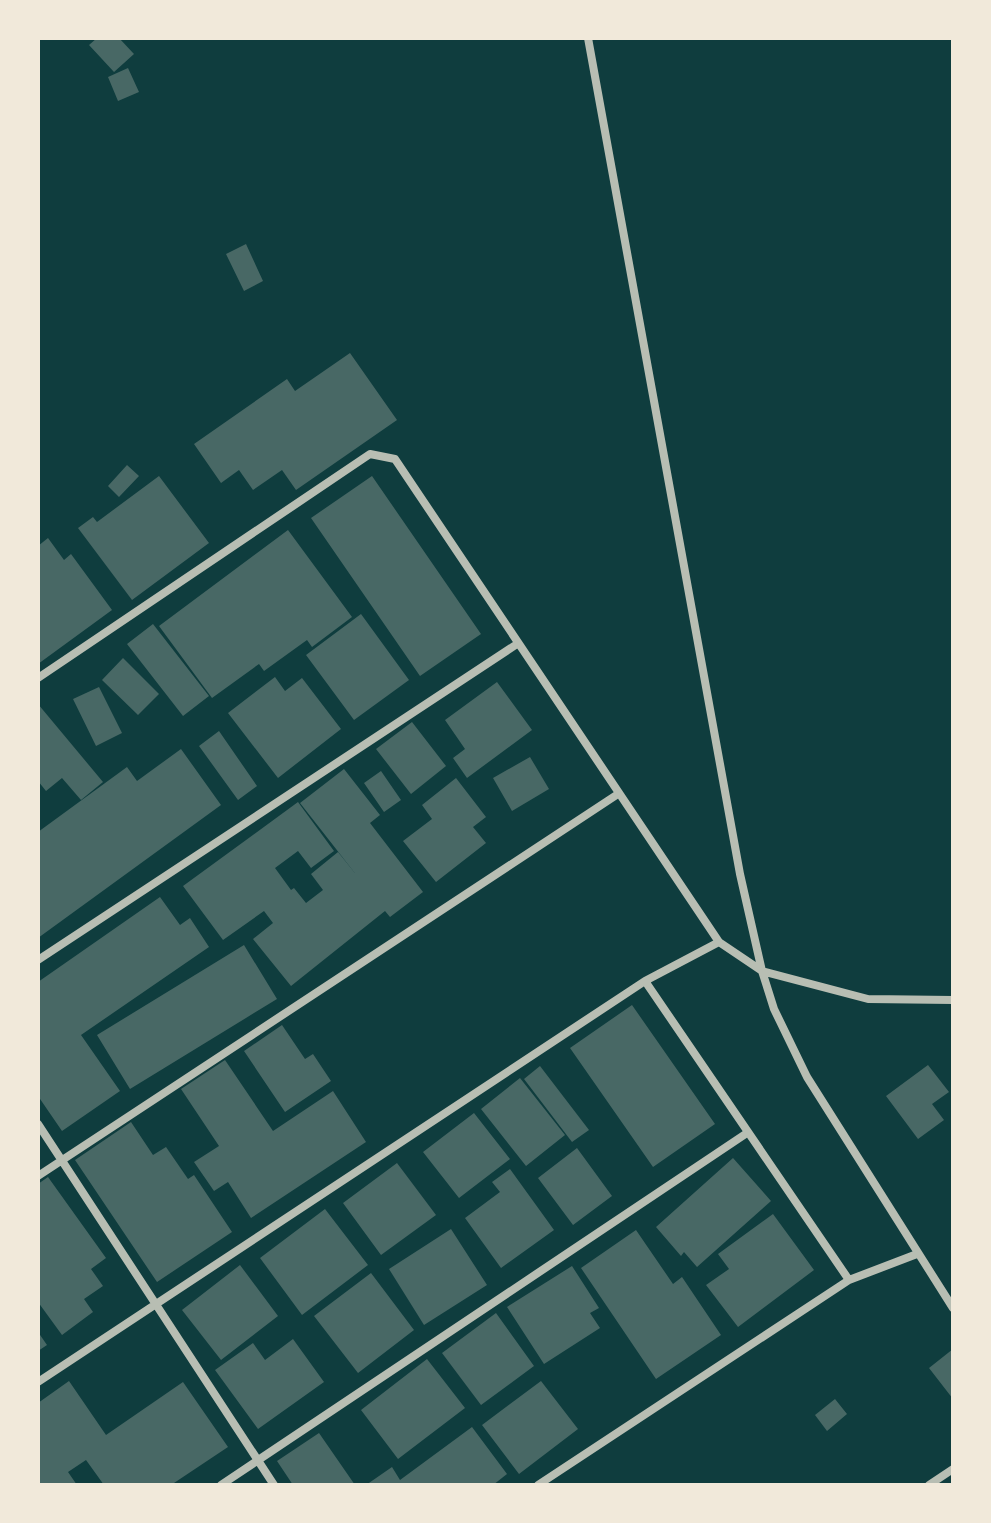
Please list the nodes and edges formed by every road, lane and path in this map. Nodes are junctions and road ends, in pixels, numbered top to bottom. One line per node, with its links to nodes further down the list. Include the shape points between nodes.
1 (588, 38): 7 (street)
2 (517, 644): 3 (street, via 395,459 370,454); 4 (street); 6 (street)
3 (38, 678)
4 (618, 794): 5 (street); 12 (street)
5 (719, 942): 7 (street); 8 (street)
6 (38, 960)
7 (762, 971): 9 (street, via 868,999); 14 (street, via 807,1077)
8 (645, 981): 11 (street); 16 (street)
9 (953, 1000)
10 (38, 1124): 12 (street)
11 (747, 1133): 15 (street); 19 (street)
12 (62, 1160): 13 (street); 16 (street)
13 (38, 1176)
14 (917, 1254): 15 (street); 17 (street)
15 (849, 1280): 23 (street)
16 (155, 1303): 18 (street); 19 (street)
17 (953, 1308)
18 (38, 1382)
19 (258, 1460): 21 (street); 22 (street)
20 (953, 1469): 24 (street)
21 (221, 1485)
22 (274, 1485)
23 (538, 1485)
24 (929, 1485)

